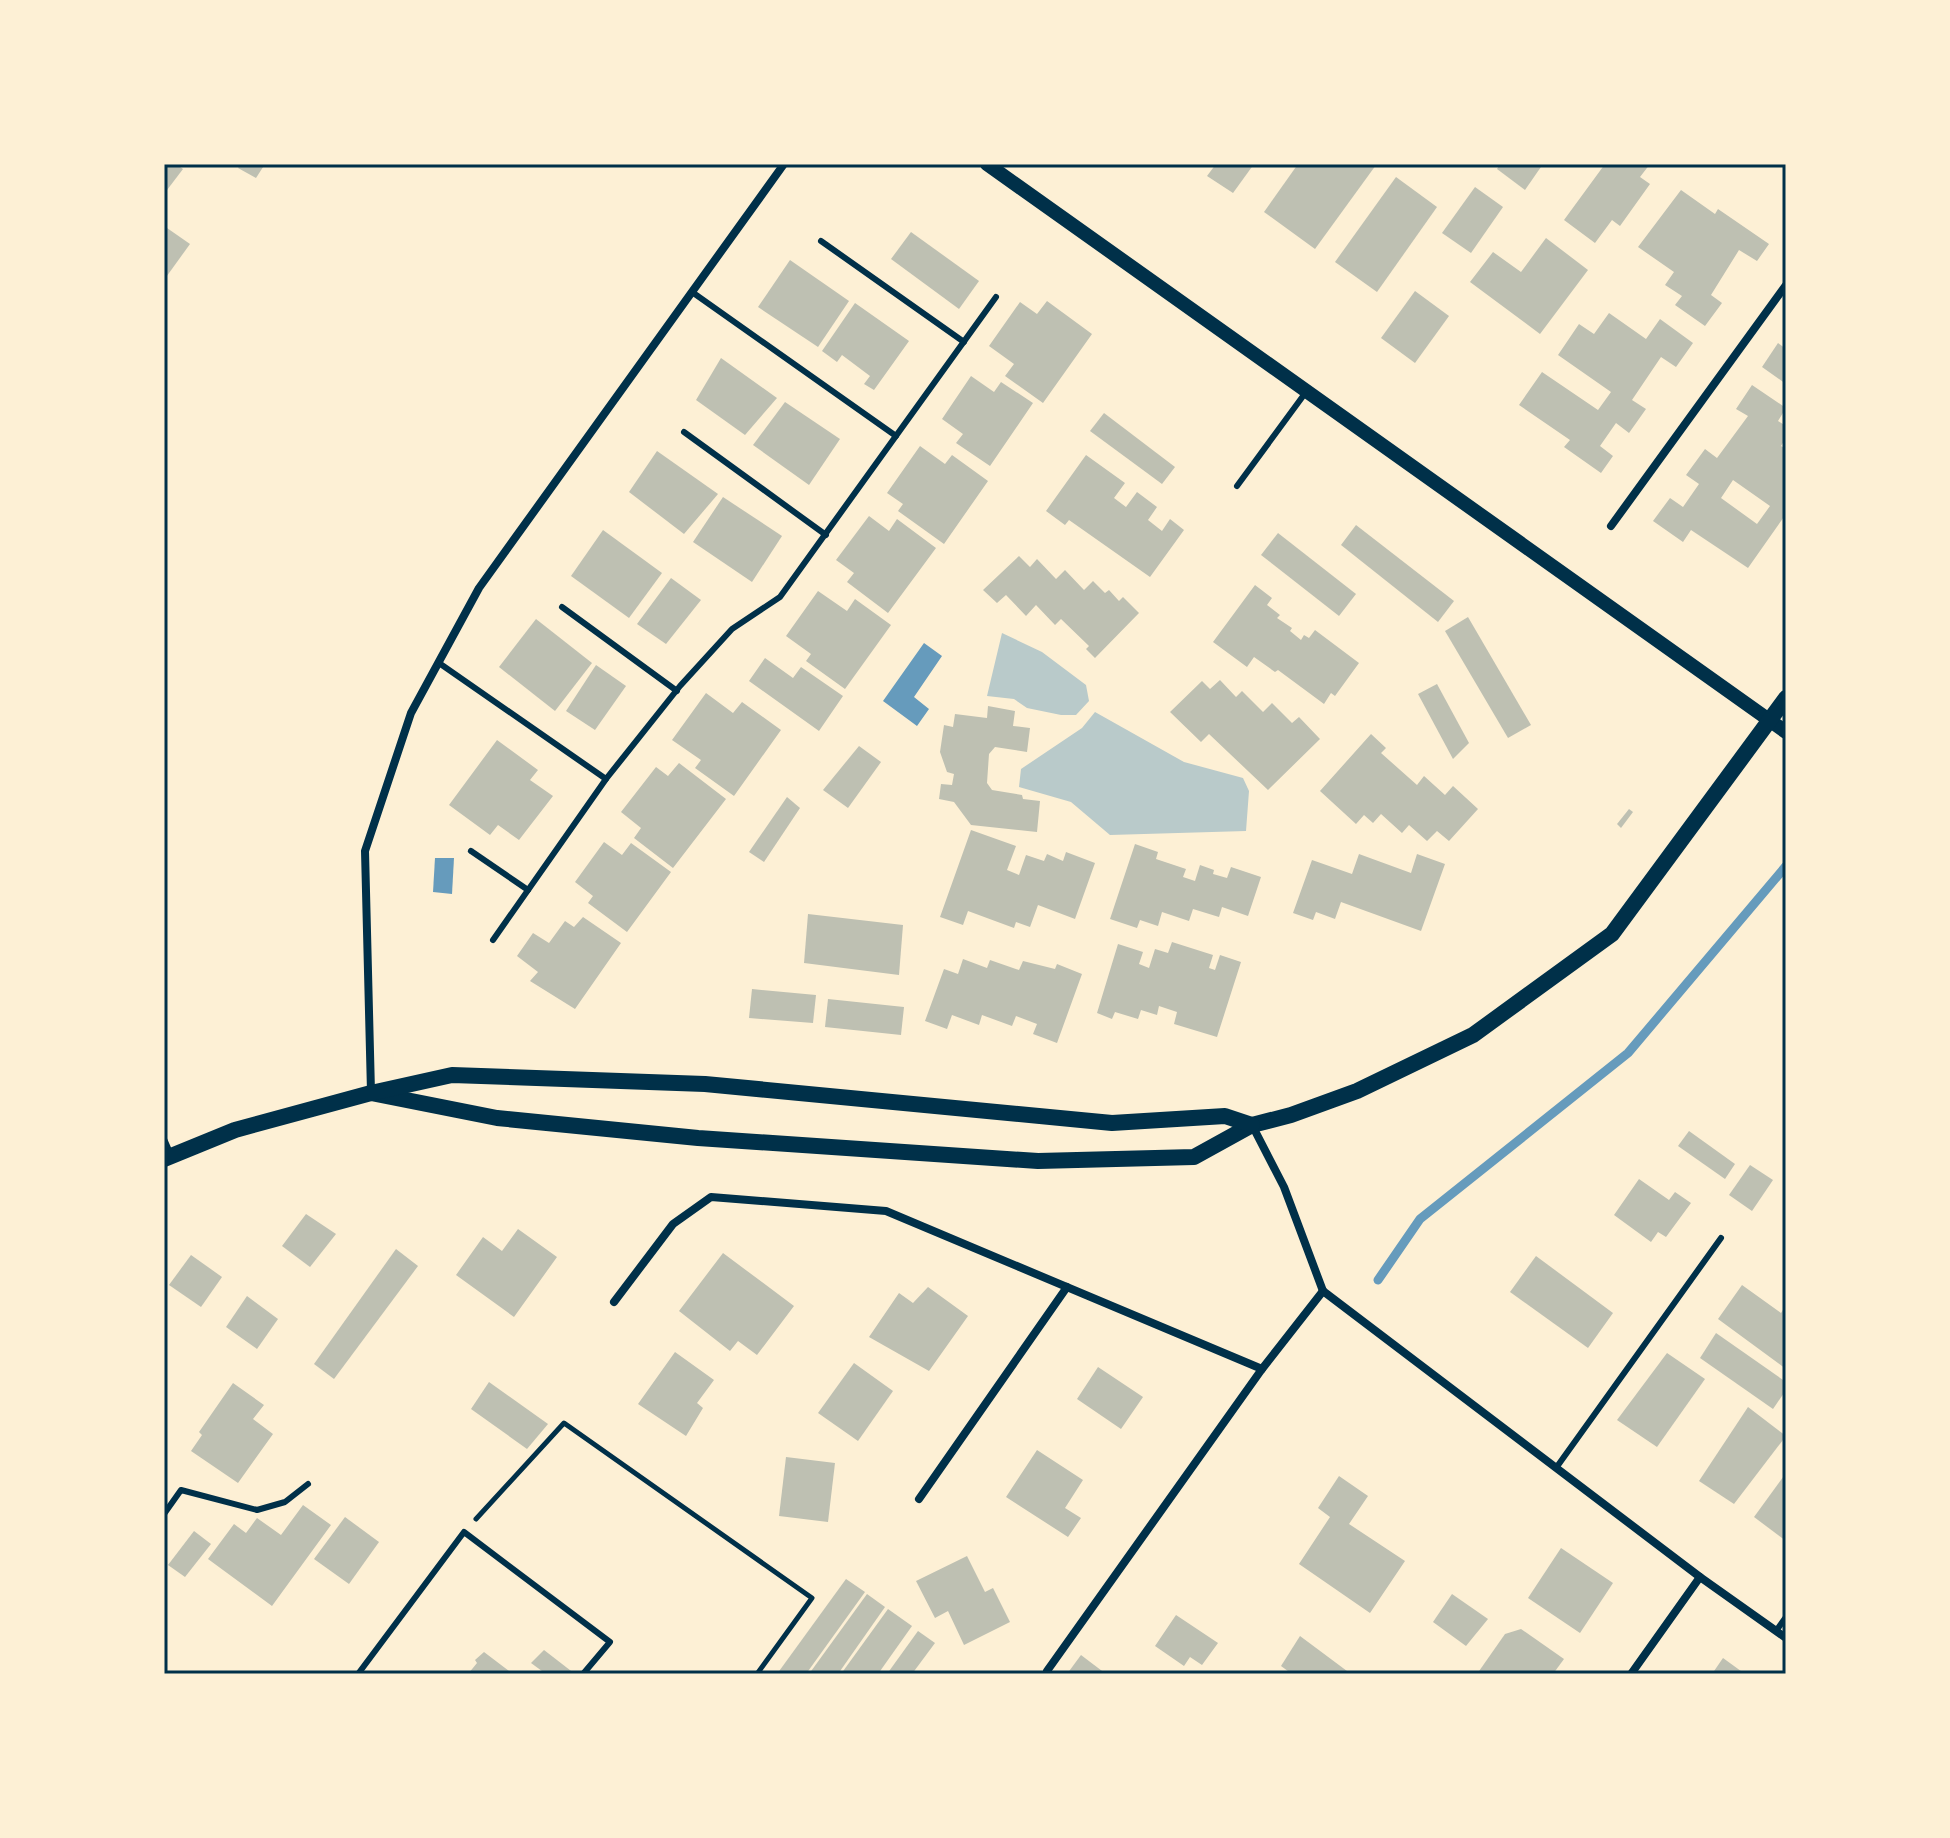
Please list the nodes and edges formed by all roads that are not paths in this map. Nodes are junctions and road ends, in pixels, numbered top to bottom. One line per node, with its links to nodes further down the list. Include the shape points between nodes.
1 (784, 164): 5 (street)
2 (987, 164): 8 (street)
3 (821, 241): 7 (lane)
4 (1786, 285): 12 (street)
5 (692, 292): 10 (lane); 15 (street, via 479,588)
6 (996, 297): 7 (lane)
7 (964, 342): 10 (lane)
8 (1306, 392): 11 (lane); 18 (street)
9 (684, 432): 13 (lane)
10 (896, 436): 13 (lane)
11 (1237, 486)
12 (1611, 526)
13 (826, 535): 16 (lane, via 780,597 732,629)
14 (562, 607): 16 (lane)
15 (439, 663): 20 (lane); 24 (street, via 411,713 365,851)
16 (677, 691): 20 (lane)
17 (1786, 698): 18 (main road)
18 (1769, 721): 19 (street); 25 (main road, via 1612,934 1473,1035 1357,1091)
19 (1786, 732)
20 (606, 779): 22 (lane)
21 (471, 851): 22 (lane)
22 (528, 890): 23 (lane)
23 (493, 940)
24 (371, 1093): 25 (main road, via 452,1075 658,1082 1112,1123 1225,1116); 25 (main road, via 497,1118 698,1138 1038,1161 1194,1157); 26 (main road)
25 (1252, 1125): 29 (street, via 1284,1187)
26 (166, 1151)
27 (1721, 1238): 32 (lane)
28 (1067, 1287): 30 (street, via 886,1211 711,1197 673,1224); 31 (street); 34 (street)
29 (1323, 1291): 31 (street); 32 (street)
30 (614, 1302)
31 (1262, 1369): 40 (street)
32 (1556, 1468): 36 (street)
33 (308, 1484): 35 (lane, via 285,1502 257,1510 181,1490)
34 (919, 1499)
35 (164, 1514)
36 (1700, 1577): 38 (street); 43 (street)
37 (1786, 1617): 38 (lane)
38 (1776, 1631): 39 (street)
39 (1786, 1638)
40 (1047, 1671)
41 (358, 1674): 42 (lane, via 464,1532 610,1642)
42 (583, 1674)
43 (1631, 1674)

